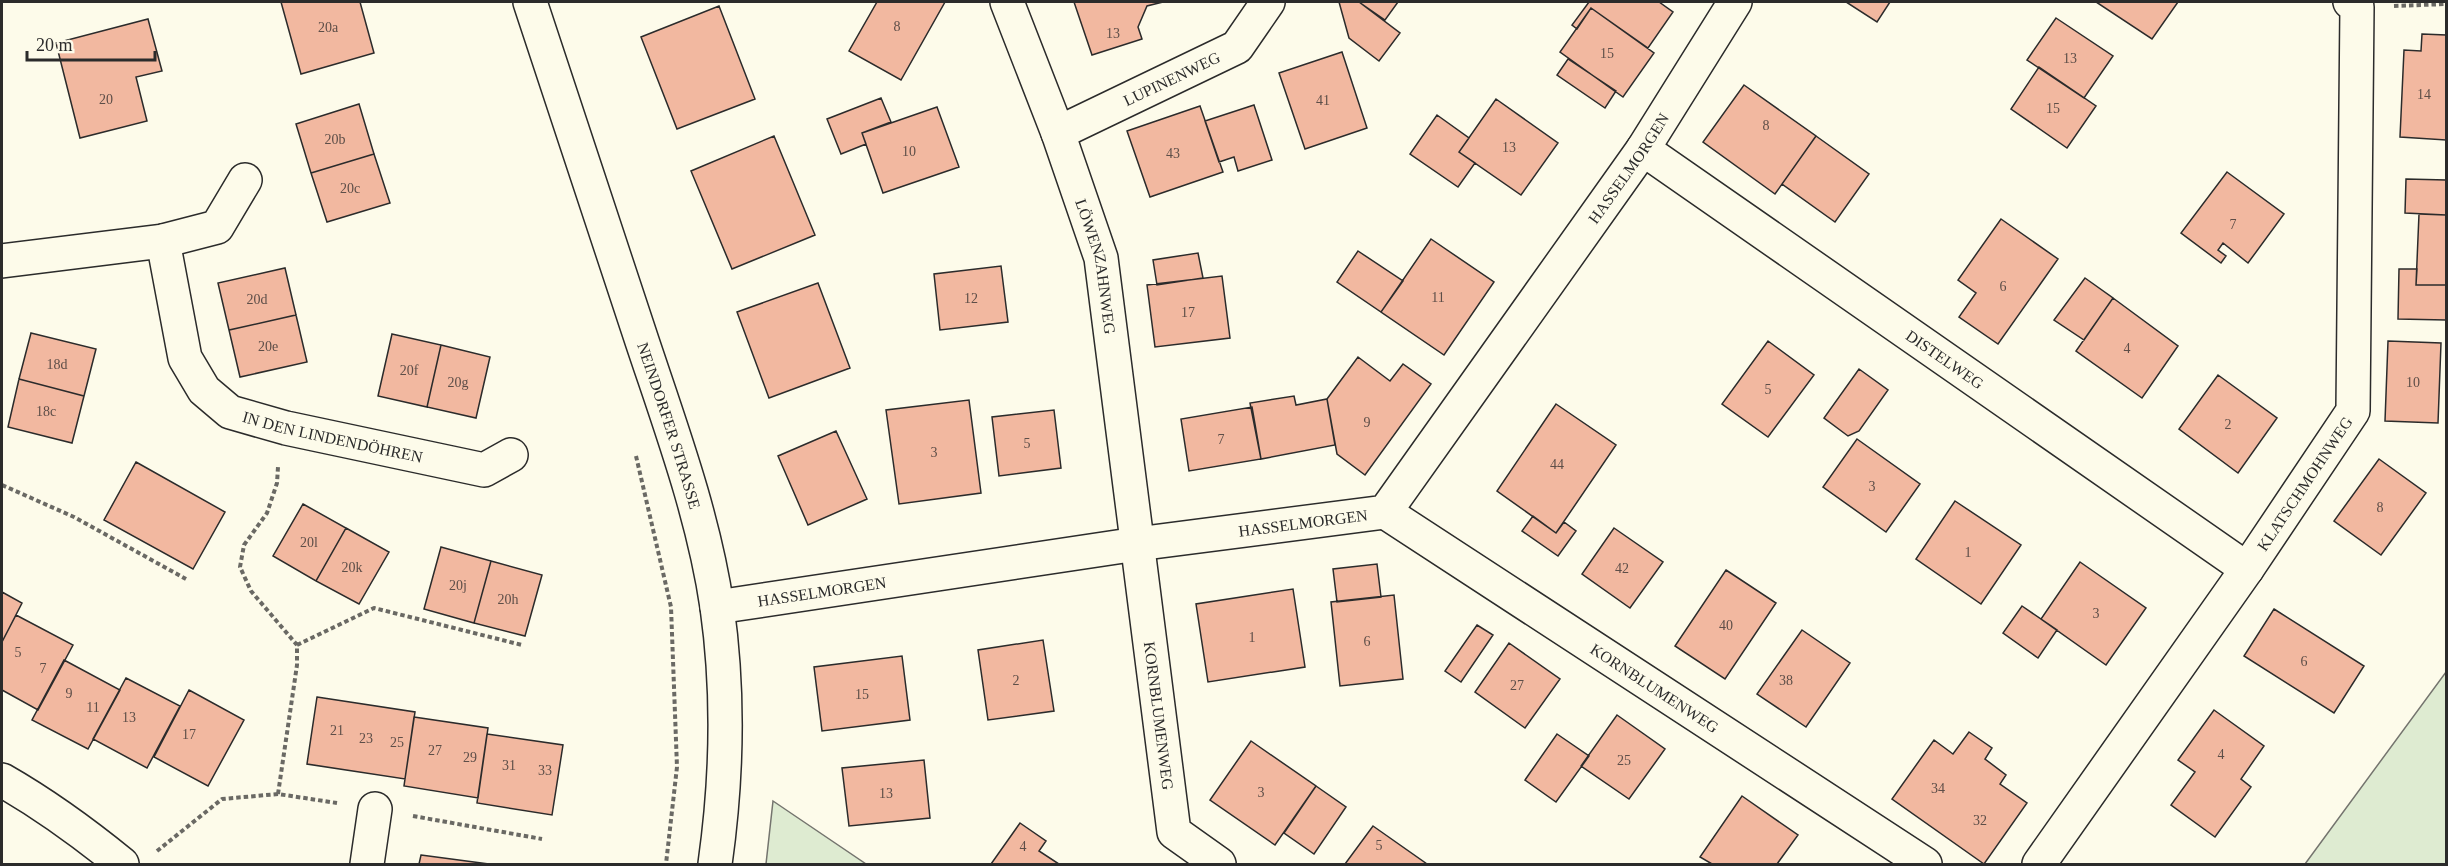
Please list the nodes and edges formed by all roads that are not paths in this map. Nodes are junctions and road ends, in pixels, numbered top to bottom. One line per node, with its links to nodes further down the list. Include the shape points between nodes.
1 (530, 2): 15 (street, NEINDORFER STRASSE, via 666,415 704,541)
2 (1007, 2): 6 (street, LÖWENZAHNWEG)
3 (1268, 2): 6 (street, LUPINENWEG, via 1237,47)
4 (1735, 2): 7 (street, HASSELMORGEN)
5 (2354, 4): 14 (street, KLATSCHMOHNWEG, via 2353,411)
6 (1058, 133): 13 (street, LÖWENZAHNWEG, via 1101,258)
7 (1643, 149): 12 (street, HASSELMORGEN); 14 (street, DISTELWEG)
8 (245, 180): 9 (street, via 217,226)
9 (163, 241): 10 (street); 11 (street, IN DEN LINDENDÖHREN, via 185,358 204,390 231,412 286,428 484,470)
10 (2, 261)
11 (511, 455)
12 (1385, 512): 13 (street, HASSELMORGEN); 22 (street, KORNBLUMENWEG)
13 (1137, 544): 15 (street, HASSELMORGEN); 21 (street, KORNBLUMENWEG, via 1174,832)
14 (2247, 569): 23 (street, KLATSCHMOHNWEG)
15 (717, 607): 20 (street, NEINDORFER STRASSE, via 725,699 724,777)
16 (2, 780): 18 (street, via 89,837)
17 (375, 809): 19 (street)
18 (122, 864)
19 (367, 864)
20 (715, 864)
21 (1219, 864)
22 (1925, 864)
23 (2039, 864)

